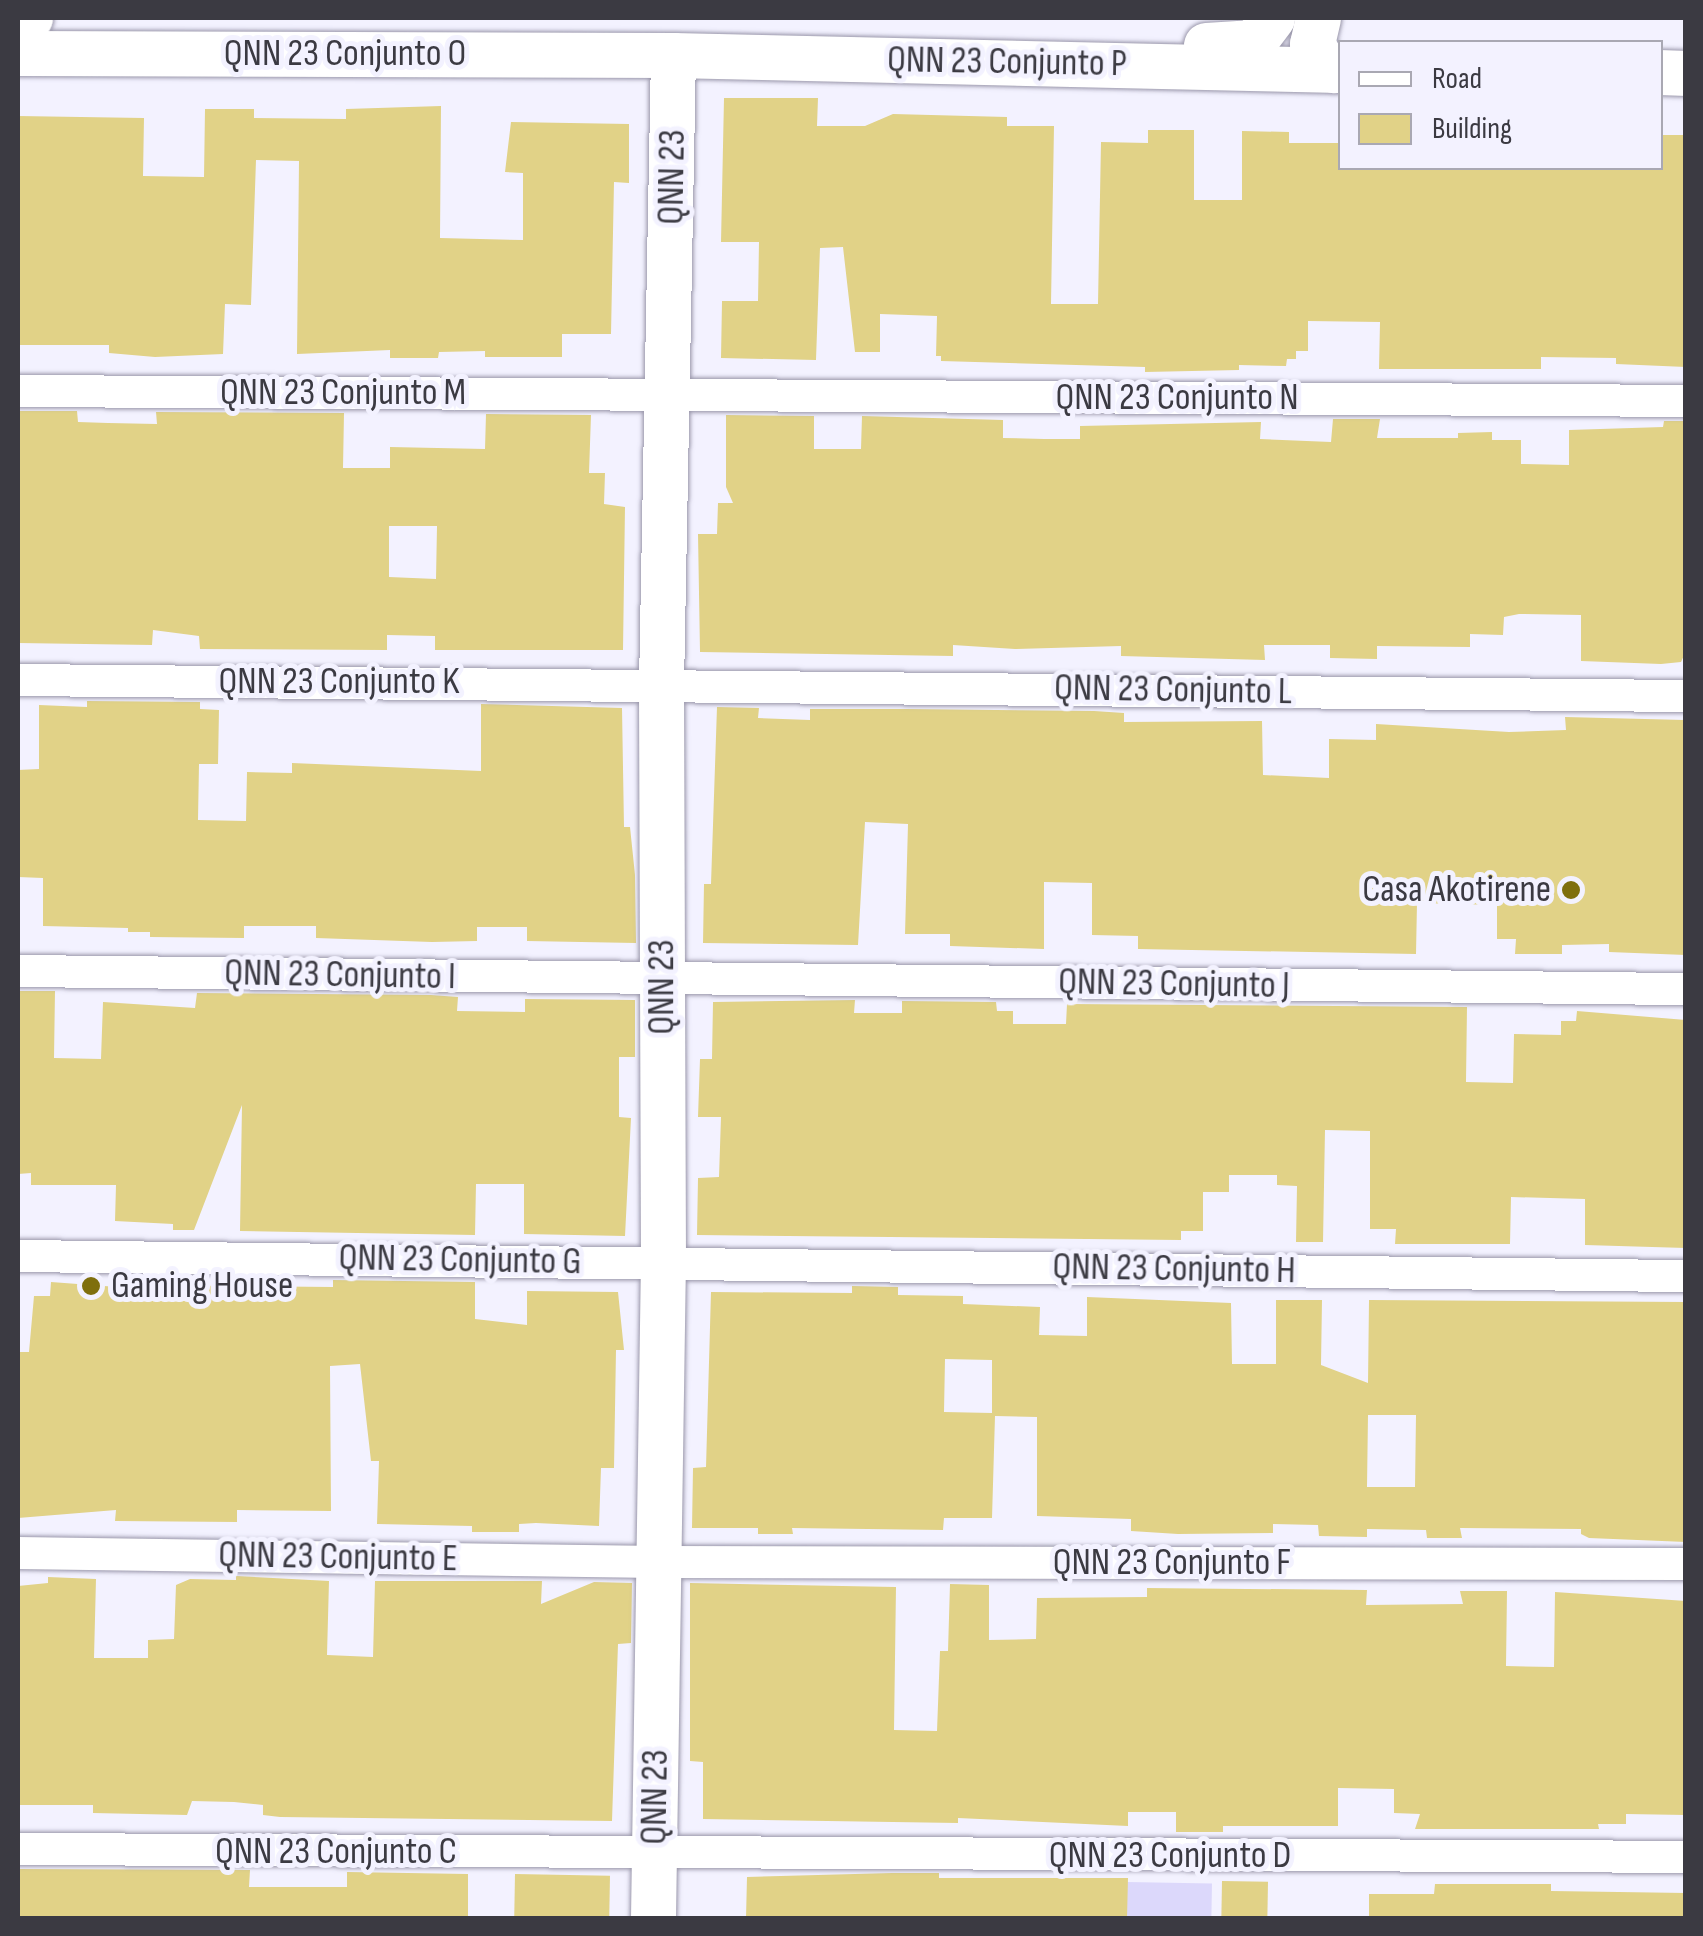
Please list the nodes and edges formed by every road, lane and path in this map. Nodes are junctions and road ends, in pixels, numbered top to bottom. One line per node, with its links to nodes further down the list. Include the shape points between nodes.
1 (30, 18): 5 (main road)
2 (78, 18): 7 (main road, via 90,48)
3 (1272, 18): 9 (main road, via 1263,36 1244,46 1048,42)
4 (1318, 18): 10 (main road, via 1312,44 1324,64)
5 (18, 27)
6 (18, 53): 7 (main road, QNN 23 Conjunto O)
7 (111, 54): 8 (main road, QNN 23 Conjunto O)
8 (674, 56): 9 (main road, QNN 23 Conjunto P); 12 (main road, QNN 23)
9 (880, 60): 10 (main road, QNN 23 Conjunto P)
10 (1337, 70)
11 (18, 392): 12 (street, QNN 23 Conjunto M)
12 (668, 395): 13 (street, QNN 23 Conjunto N); 15 (main road, QNN 23)
13 (1686, 401)
14 (18, 680): 15 (street, QNN 23 Conjunto K)
15 (661, 685): 16 (street, QNN 23 Conjunto L); 18 (main road, QNN 23)
16 (1686, 696)
17 (18, 971): 18 (street, QNN 23 Conjunto I)
18 (662, 980): 19 (street, QNN 23 Conjunto J); 21 (main road, QNN 23)
19 (1686, 989)
20 (18, 1256): 21 (street, QNN 23 Conjunto G)
21 (663, 1262): 22 (street, QNN 23 Conjunto H); 24 (main road, QNN 23)
22 (1686, 1276)
23 (18, 1554): 24 (street, QNN 23 Conjunto E)
24 (659, 1562): 25 (street, QNN 23 Conjunto F); 27 (main road, QNN 23)
25 (1686, 1564)
26 (18, 1850): 27 (street, QNN 23 Conjunto C)
27 (654, 1854): 28 (street, QNN 23 Conjunto D); 29 (main road, QNN 23)
28 (1686, 1857)
29 (653, 1918)

